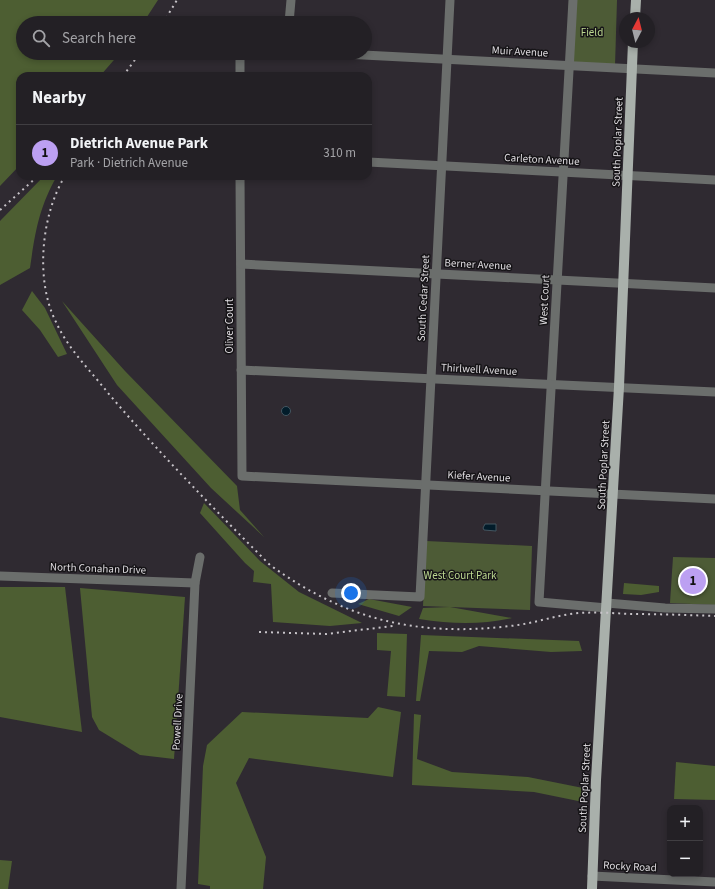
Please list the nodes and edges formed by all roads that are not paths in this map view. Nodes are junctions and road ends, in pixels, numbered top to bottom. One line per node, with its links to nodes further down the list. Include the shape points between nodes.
1 (291, 0): 6 (street)
2 (450, 0): 9 (street, South Cedar Street)
3 (573, 0): 11 (street, West Court)
4 (636, 0): 5 (main road)
5 (635, 12)
6 (290, 16)
7 (633, 48): 12 (main road, South Poplar Street)
8 (372, 55): 9 (street, Muir Avenue)
9 (447, 59): 11 (street, Muir Avenue); 16 (street, South Cedar Street)
10 (240, 60): 13 (street)
11 (569, 65): 12 (street, Muir Avenue); 17 (street, West Court)
12 (632, 69): 14 (street, Muir Avenue); 18 (main road, South Poplar Street)
13 (240, 72)
14 (715, 73)
15 (372, 162): 16 (street, Carleton Avenue)
16 (441, 166): 17 (street, Carleton Avenue); 22 (street, South Cedar Street)
17 (563, 172): 18 (street, Carleton Avenue); 23 (street, West Court)
18 (628, 175): 20 (street, Carleton Avenue); 24 (main road, South Poplar Street)
19 (240, 180): 21 (street, Oliver Court)
20 (715, 180)
21 (240, 264): 22 (street, Berner Avenue); 26 (street, Oliver Court)
22 (436, 274): 23 (street, Berner Avenue); 27 (street, South Cedar Street)
23 (557, 280): 24 (street, Berner Avenue); 28 (street, West Court)
24 (622, 284): 25 (street, Berner Avenue); 29 (main road, South Poplar Street)
25 (715, 288)
26 (241, 370): 27 (street, Thirlwell Avenue); 31 (street, Oliver Court)
27 (431, 379): 28 (street, Thirlwell Avenue); 32 (street, South Cedar Street)
28 (551, 384): 29 (street, Thirlwell Avenue); 33 (street, West Court)
29 (619, 388): 30 (street, Thirlwell Avenue); 34 (main road, South Poplar Street)
30 (715, 392)
31 (242, 476): 32 (street, Kiefer Avenue)
32 (426, 485): 33 (street, Kiefer Avenue); 39 (street, South Cedar Street, via 420,597)
33 (545, 491): 34 (street, Kiefer Avenue); 40 (street, West Court, via 539,602)
34 (614, 494): 35 (street, Kiefer Avenue); 40 (main road, South Poplar Street)
35 (715, 499)
36 (200, 557): 38 (street, Powell Drive)
37 (0, 576): 38 (street, North Conahan Drive)
38 (195, 583): 44 (street, Powell Drive)
39 (332, 593)
40 (607, 606): 41 (street); 42 (main road, South Poplar Street)
41 (715, 610)
42 (592, 876): 43 (street, Rocky Road); 45 (main road, South Poplar Street)
43 (715, 882)
44 (181, 889)
45 (592, 889)

